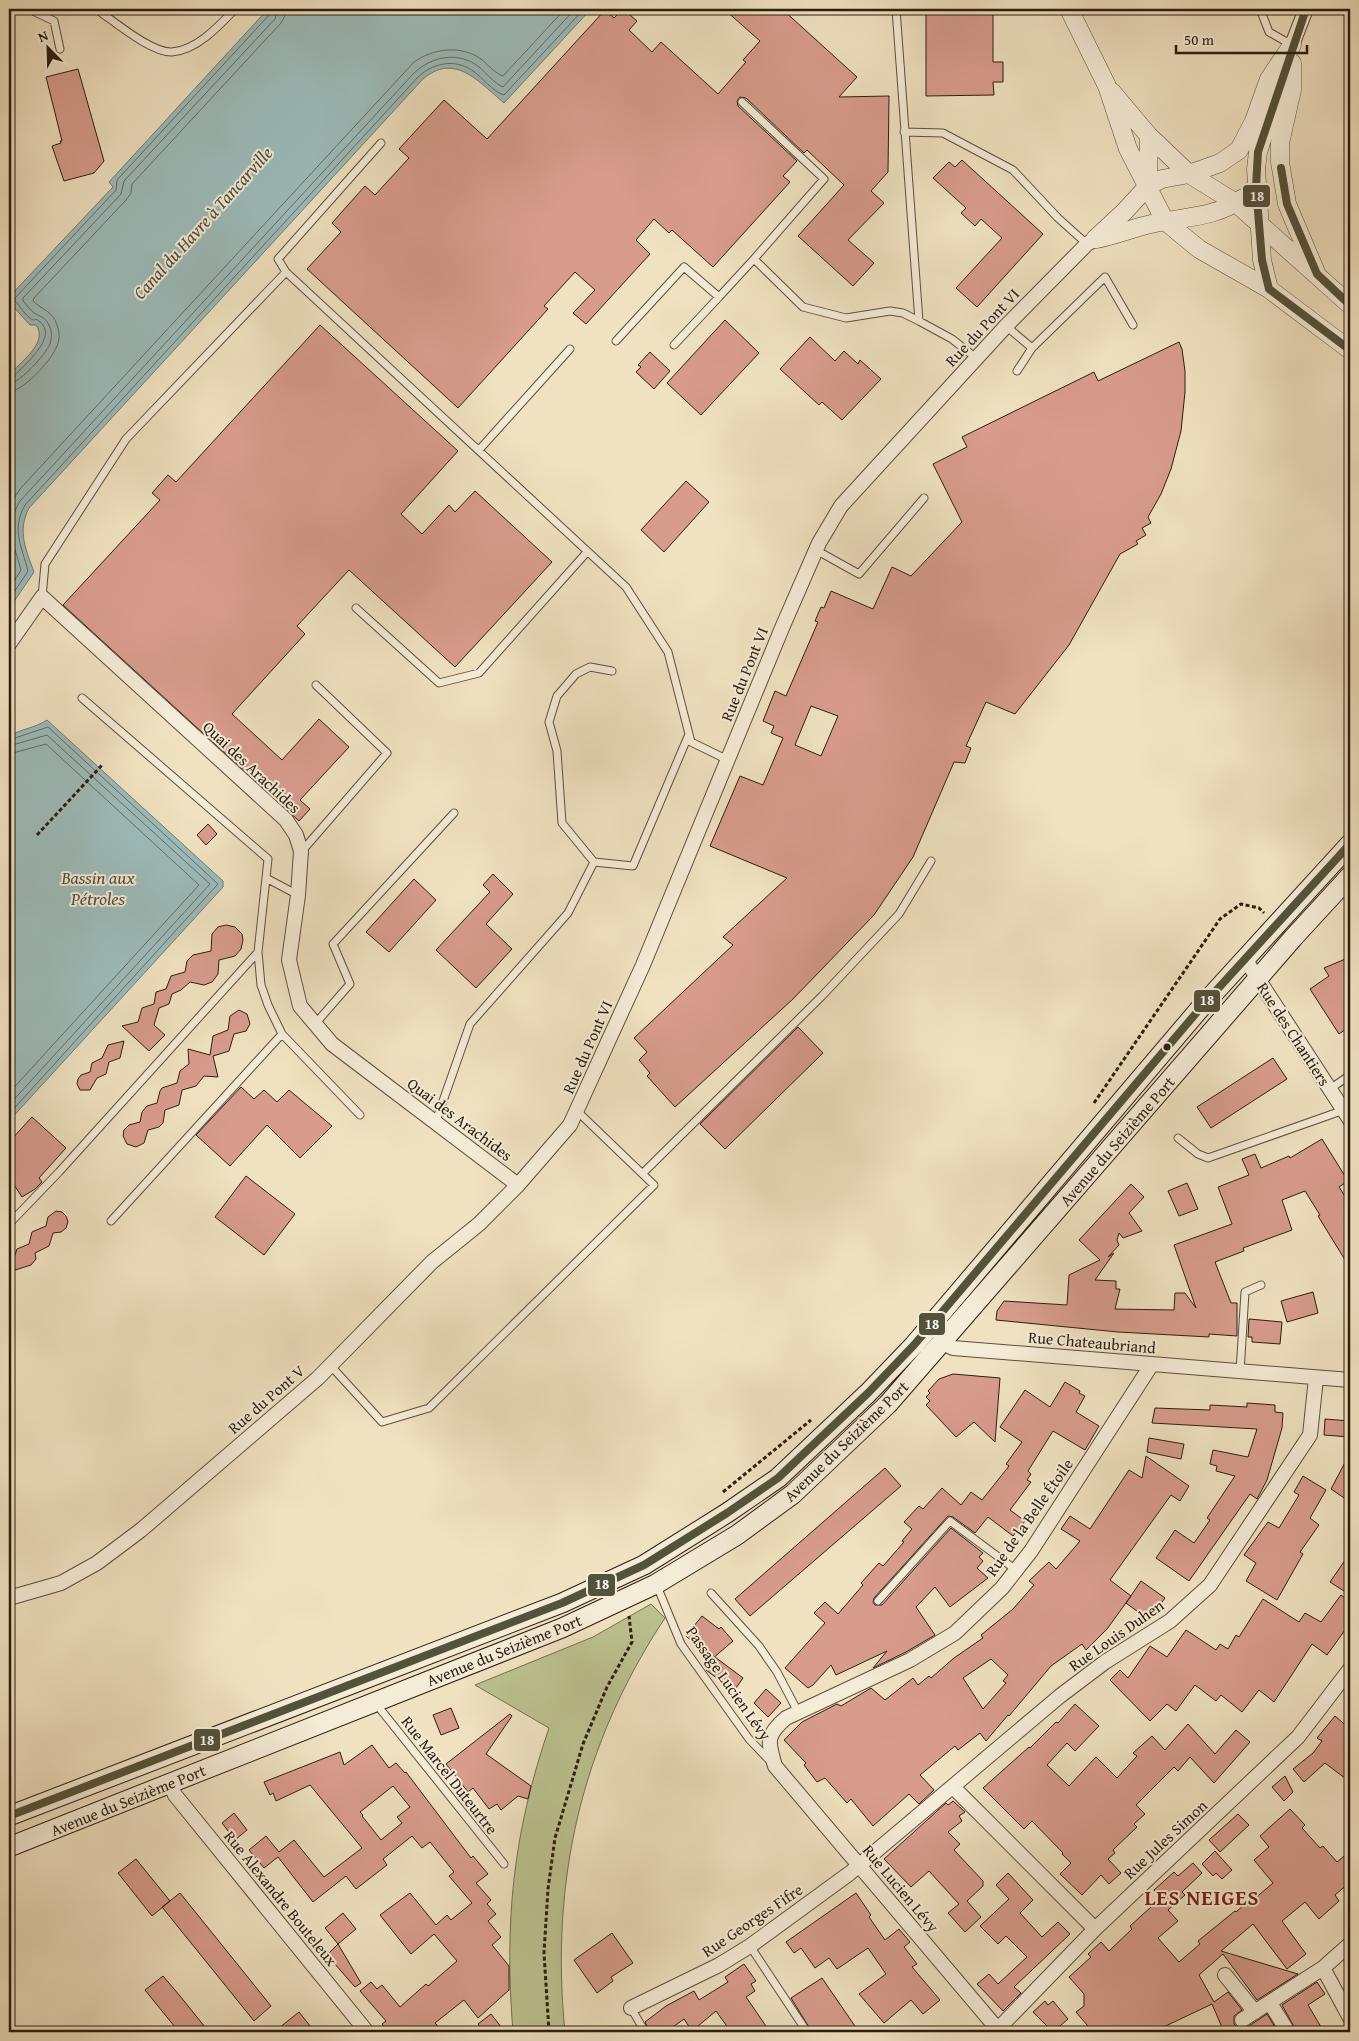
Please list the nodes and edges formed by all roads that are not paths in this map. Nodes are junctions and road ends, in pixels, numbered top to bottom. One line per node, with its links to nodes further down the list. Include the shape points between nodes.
1 (29, 9): 9 (lane, via 54,21)
2 (96, 9): 3 (lane, via 149,46 172,52 195,44)
3 (235, 9)
4 (896, 9): 12 (lane)
5 (1069, 9): 10 (street)
6 (1260, 9): 8 (lane, via 1268,32)
7 (1306, 9): 8 (street)
8 (1292, 45): 15 (street, via 1292,90); 16 (street, via 1269,79 1254,121 1239,150 1220,163); 18 (street, via 1258,152)
9 (60, 49)
10 (1106, 86): 13 (street); 17 (street, via 1122,134)
11 (742, 102): 23 (lane, via 824,179)
12 (904, 132): 22 (lane, via 943,133 1012,170 1058,218); 29 (lane)
13 (1149, 136): 16 (street); 17 (street)
14 (381, 143): 24 (lane, via 278,259)
15 (1280, 143): 18 (street); 25 (street, via 1287,204)
16 (1189, 174): 17 (street, via 1162,178); 19 (street)
17 (1148, 186): 20 (street); 22 (street)
18 (1256, 187): 19 (street); 21 (street)
19 (1236, 203): 20 (street, via 1217,212); 21 (street)
20 (1166, 221): 22 (street); 26 (street, via 1199,249)
21 (1260, 223): 25 (street); 26 (street, via 1262,260)
22 (1091, 242): 31 (street, Rue du Pont VI)
23 (754, 259): 27 (lane); 29 (lane, via 803,307 846,318 890,311)
24 (286, 272): 39 (lane); 43 (lane, via 126,439 45,564)
25 (1317, 274): 28 (street)
26 (1270, 289): 36 (street)
27 (719, 297): 32 (lane, via 684,267); 33 (lane)
28 (1350, 305)
29 (919, 321): 37 (lane, via 952,339)
30 (1133, 325): 34 (lane, via 1105,277)
31 (1006, 326): 34 (lane); 37 (street, Rue du Pont VI)
32 (616, 340)
33 (674, 345)
34 (1032, 348): 38 (lane)
35 (570, 349): 39 (lane)
36 (1350, 350)
37 (976, 358): 41 (street, Rue du Pont VI, via 841,506)
38 (1017, 371)
39 (479, 450): 42 (lane)
40 (924, 498): 41 (lane, via 859,574)
41 (816, 550): 50 (street, Rue du Pont VI)
42 (587, 552): 44 (lane, via 479,673 439,683); 49 (lane, via 626,587 668,652)
43 (42, 597): 45 (street); 53 (street, Quai des Arachides, via 286,820)
44 (356, 608)
45 (9, 644)
46 (612, 671): 55 (lane, via 590,667 576,674 557,696 549,722 557,750 562,823)
47 (316, 685): 53 (lane, via 387,753)
48 (82, 698): 57 (lane, via 268,858)
49 (689, 734): 50 (lane, via 691,742); 55 (lane, via 633,866)
50 (728, 760): 66 (street, Rue du Pont VI, via 643,965)
51 (454, 813): 62 (lane, via 334,944 350,984)
52 (1350, 844): 60 (main road, Avenue du Seizième Port)
53 (301, 851): 58 (street, Quai des Arachides)
54 (931, 861): 71 (lane, via 899,914 822,996)
55 (594, 862): 69 (lane, via 568,913 470,1024)
56 (1350, 876): 61 (main road, Avenue du Seizième Port)
57 (266, 878): 58 (lane); 59 (lane)
58 (298, 896): 62 (street, Quai des Arachides, via 289,960 300,1006)
59 (258, 952): 63 (lane, via 261,985); 74 (lane)
60 (1245, 959): 61 (street, Rue des Chantiers); 93 (main road, Avenue du Seizième Port, via 914,1345 778,1478 644,1565 562,1603)
61 (1258, 979): 65 (street, Rue des Chantiers); 76 (main road, Avenue du Seizième Port)
62 (315, 1024): 69 (street, Quai des Arachides, via 332,1044)
63 (282, 1034): 67 (lane); 73 (lane)
64 (1350, 1075): 65 (lane)
65 (1330, 1089): 68 (street, Rue des Chantiers)
66 (577, 1112): 71 (lane); 72 (street, Rue du Pont VI, via 570,1125)
67 (360, 1115)
68 (1347, 1115): 70 (lane, Rue des Chantiers, via 1208,1158)
69 (436, 1121): 72 (street, Quai des Arachides)
70 (1178, 1138)
71 (643, 1173): 78 (lane, via 654,1185 429,1408 382,1422)
72 (518, 1185): 78 (street, Rue du Pont V, via 479,1224 432,1262)
73 (112, 1221)
74 (9, 1224)
75 (1261, 1285): 79 (lane, via 1246,1292)
76 (942, 1343): 77 (street, Rue Chateaubriand, via 953,1348); 83 (main road, Avenue du Seizième Port, via 888,1404 793,1494 737,1535)
77 (1152, 1364): 79 (street, Rue Chateaubriand); 82 (street, Rue de la Belle Étoile)
78 (330, 1365): 85 (street, Rue du Pont V, via 148,1524 97,1563 61,1583)
79 (1240, 1372): 80 (street, Rue Chateaubriand)
80 (1316, 1378): 81 (street, Rue Chateaubriand); 92 (street, Rue Louis Duhen, via 1310,1435 1210,1585 1170,1621 1105,1662 1060,1696)
81 (1350, 1380)
82 (1016, 1570): 86 (lane, via 950,1522); 89 (street, Rue de la Belle Étoile, via 956,1632 910,1660)
83 (656, 1584): 88 (main road, Avenue du Seizième Port, via 562,1628); 90 (lane, Passage Lucien Lévy, via 681,1644 749,1739)
84 (711, 1593): 89 (lane, via 759,1646)
85 (9, 1598)
86 (878, 1601)
87 (1350, 1669): 99 (street, Rue Jules Simon, via 1298,1738)
88 (377, 1702): 91 (main road, Avenue du Seizième Port); 97 (lane, Rue Marcel Duteurtre)
89 (798, 1712): 90 (street, Rue de la Belle Étoile, via 773,1729 769,1746)
90 (775, 1766): 98 (street, Rue Lucien Lévy)
91 (170, 1784): 96 (main road, Avenue du Seizième Port); 110 (street, Rue Alexandre Bouteleux, via 175,1795)
92 (953, 1787): 98 (street, Rue Louis Duhen); 99 (street)
93 (43, 1804): 94 (main road, Avenue du Seizième Port); 95 (main road)
94 (9, 1816)
95 (9, 1828)
96 (9, 1847)
97 (504, 1864)
98 (860, 1865): 101 (street, Rue Georges Fifre); 109 (street, Rue Lucien Lévy)
99 (1095, 1929): 109 (street, Rue Jules Simon)
100 (1350, 1944): 102 (street)
101 (750, 1946): 105 (street, Rue Georges Fifre); 112 (lane)
102 (1324, 1968): 104 (street); 107 (street)
103 (1225, 1974): 106 (street)
104 (1270, 2003): 106 (street); 113 (street)
105 (631, 2008): 111 (lane)
106 (1255, 2012): 108 (street)
107 (1350, 2018)
108 (1242, 2020)
109 (999, 2031)
110 (368, 2032)
111 (644, 2032)
112 (807, 2032)
113 (1288, 2032)

